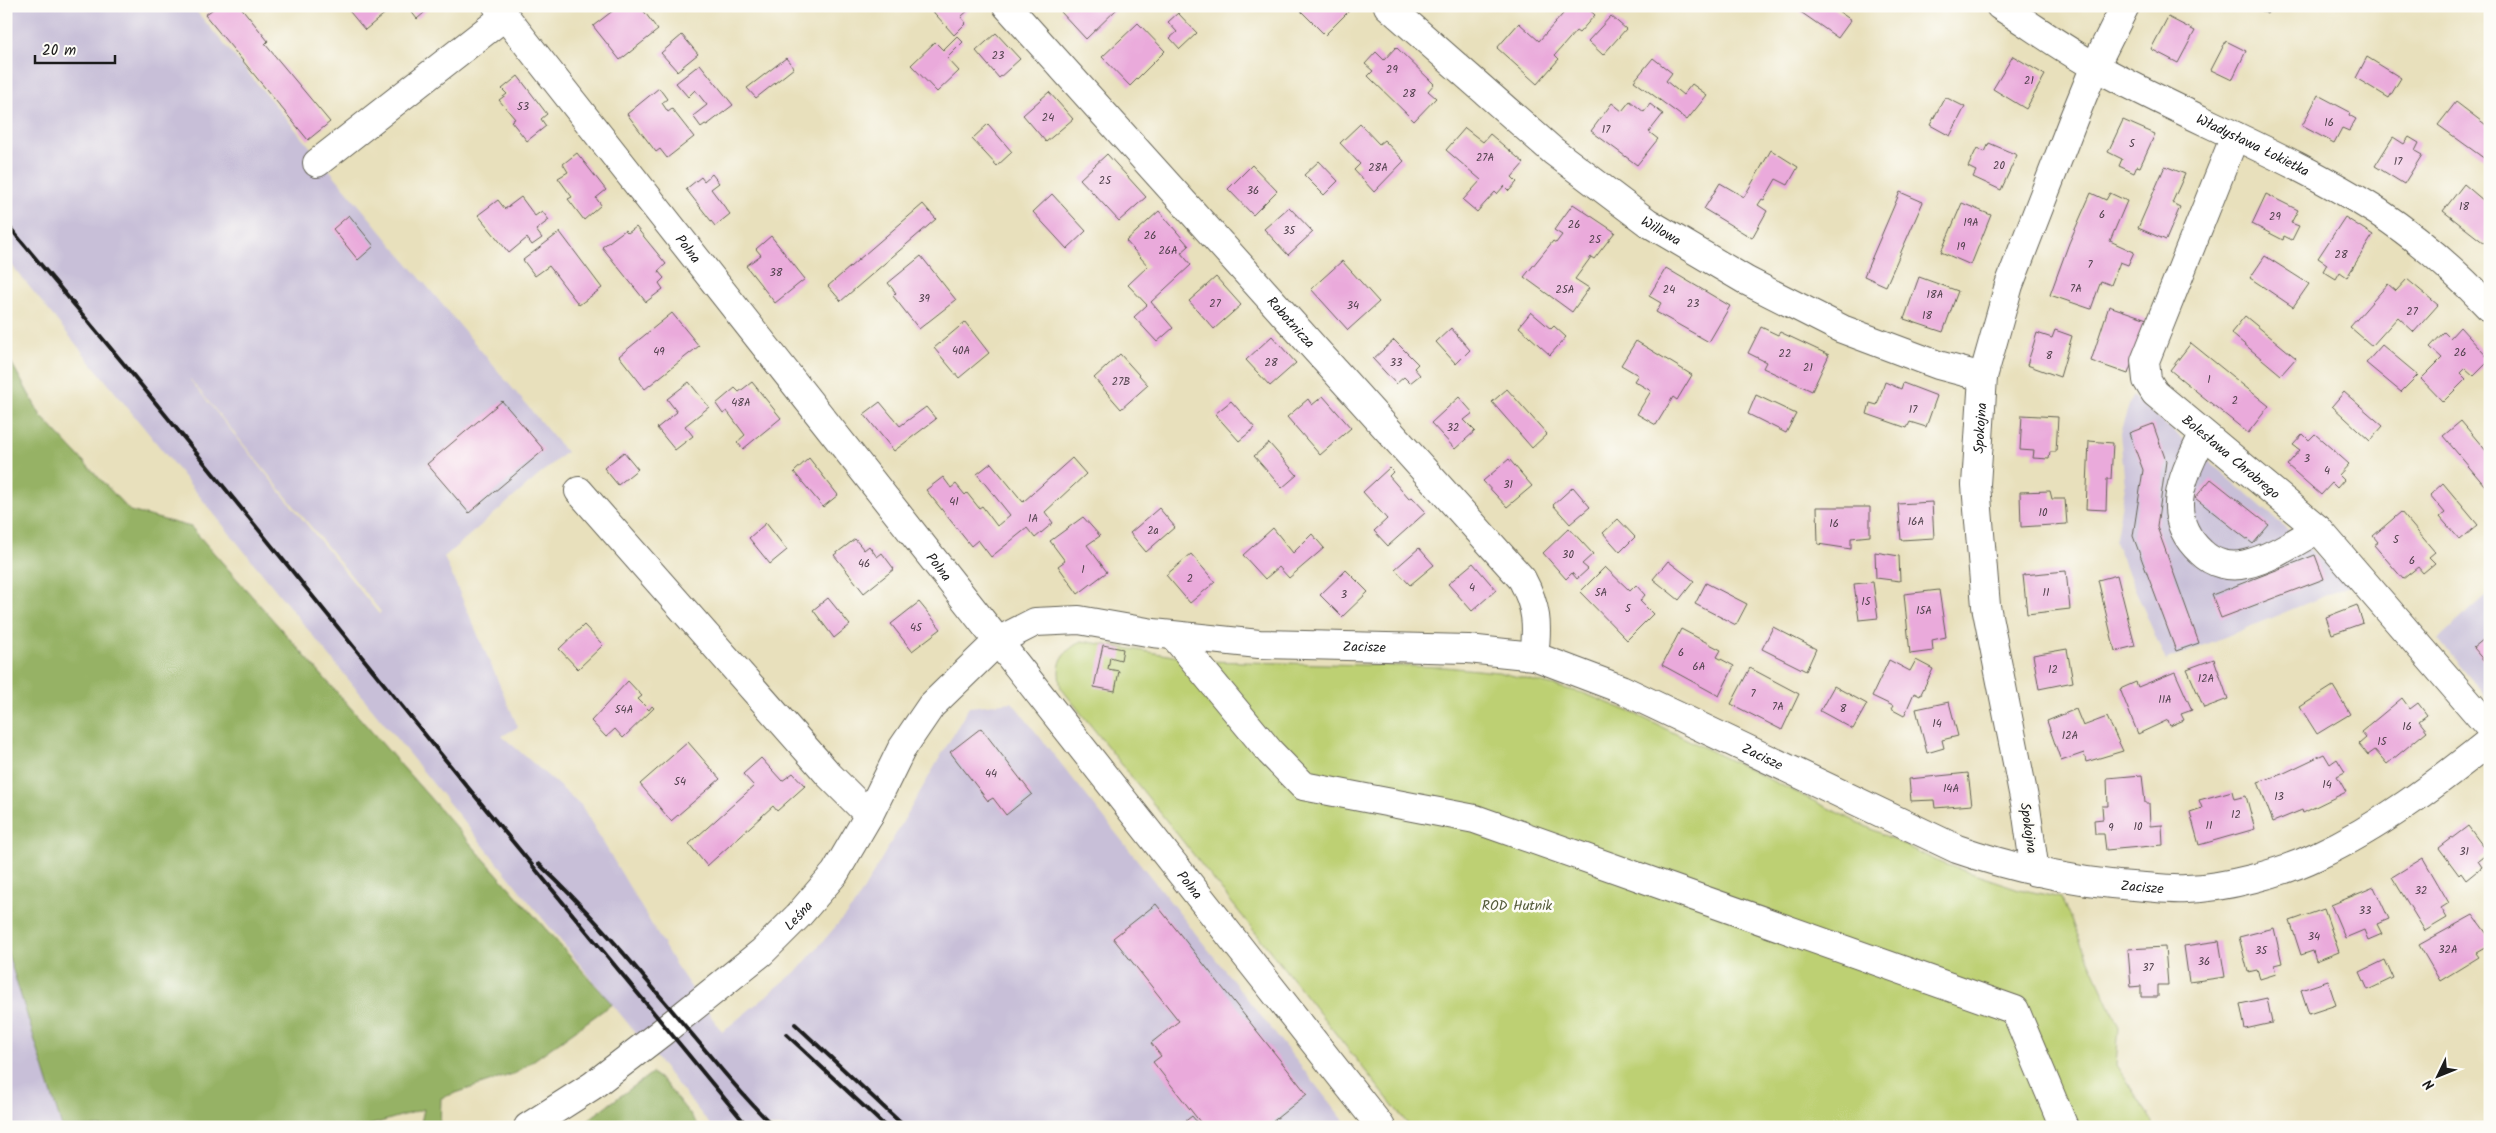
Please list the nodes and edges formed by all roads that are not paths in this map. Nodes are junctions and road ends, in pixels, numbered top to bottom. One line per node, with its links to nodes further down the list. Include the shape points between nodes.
1 (1007, 6): 16 (street, Robotnicza, via 1522,579 1536,612)
2 (1388, 6): 10 (street, Willowa, via 1553,151 1647,222 1747,281 1842,329)
3 (2000, 6): 6 (street, Władysława Łokietka)
4 (2126, 6): 6 (street, Spokojna)
5 (501, 11): 8 (street); 15 (street, Polna)
6 (2095, 66): 7 (street, Władysława Łokietka); 10 (street, Spokojna, via 2010,285)
7 (2235, 136): 9 (street, Władysława Łokietka, via 2319,178 2379,213 2463,279); 11 (street, Bolesława Chrobrego, via 2145,361 2146,380 2155,392)
8 (317, 163)
9 (2490, 308)
10 (1983, 377): 20 (street, Spokojna, via 1976,485 1986,606 2026,808)
11 (2203, 435): 13 (street, Bolesława Chrobrego, via 2267,484); 13 (street, via 2182,479 2178,512 2189,541 2204,556 2224,565 2245,565 2270,556)
12 (579, 491): 19 (street, via 829,775)
13 (2318, 529): 17 (street, Bolesława Chrobrego)
14 (1174, 636): 15 (street, Zacisze, via 1079,620 1035,622); 16 (street, Zacisze, via 1259,644 1468,648); 23 (street, via 1270,752 1303,786 1475,819 2015,1010)
15 (998, 641): 19 (street, Leśna, via 931,706 901,750); 22 (street, Polna)
16 (1534, 656): 20 (street, Zacisze, via 1621,689 1957,849)
17 (2490, 728)
18 (2490, 742): 20 (street, Zacisze, via 2372,827 2316,857 2254,878 2186,889 2098,884)
19 (869, 816): 21 (street, Leśna, via 835,873 762,952 592,1086)
20 (2035, 872)
21 (528, 1127)
22 (1381, 1127)
23 (2064, 1127)

